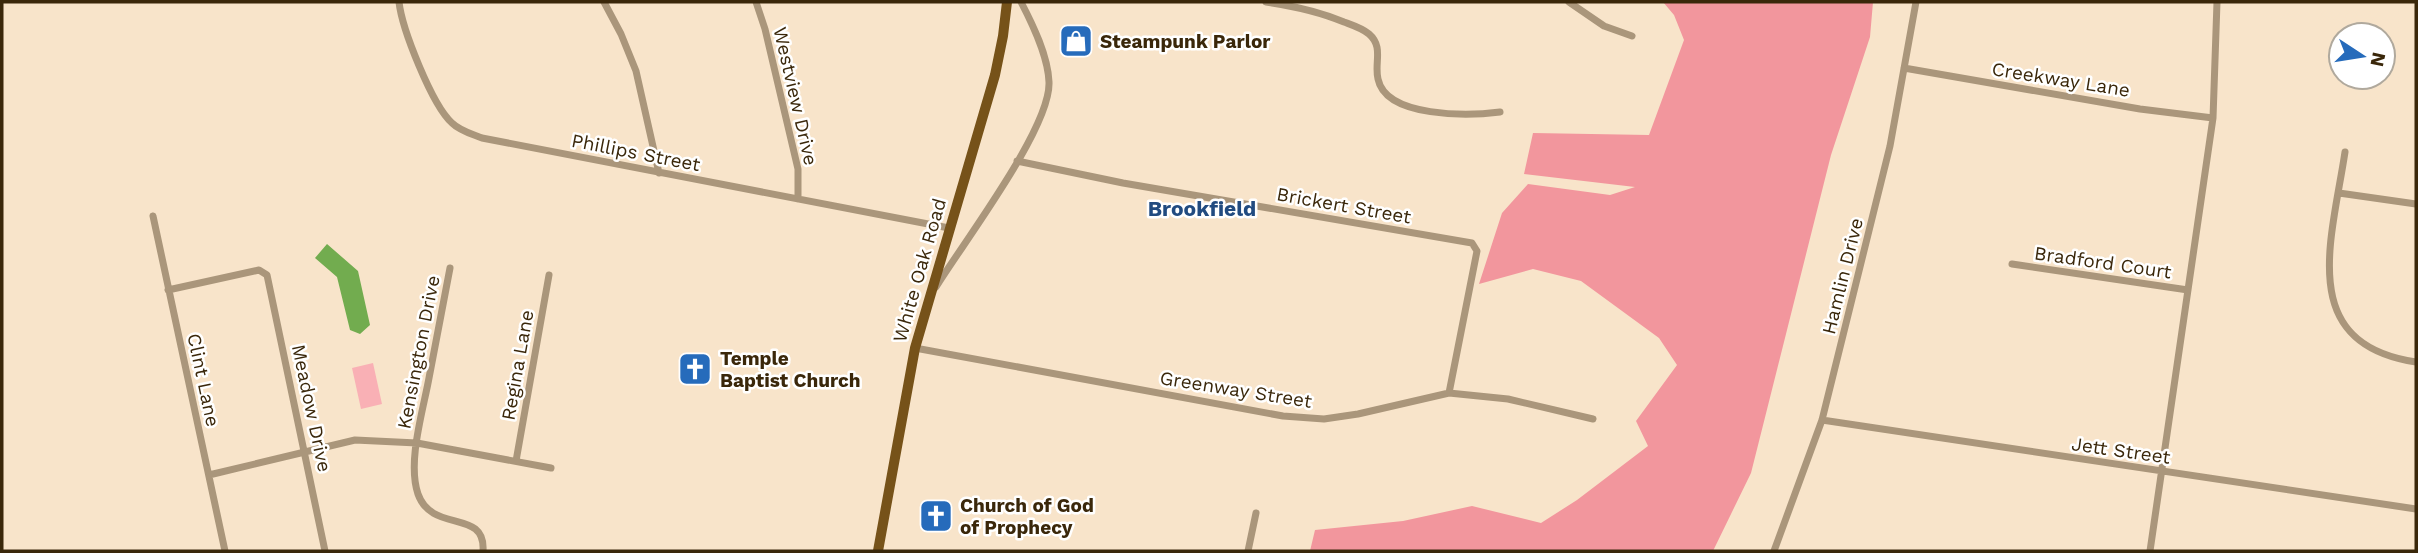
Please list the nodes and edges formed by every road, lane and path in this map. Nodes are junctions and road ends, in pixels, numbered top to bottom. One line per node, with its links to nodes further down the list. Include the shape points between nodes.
1 (399, 2): 16 (street, Phillips Street, via 413,51 453,124 482,138)
2 (604, 2): 16 (street, via 636,71)
3 (756, 2): 18 (street, Westview Drive, via 799,169)
4 (1007, 2): 21 (main road, White Oak Road, via 995,75)
5 (1021, 2): 15 (street, via 1043,55 1049,89 1042,114)
6 (1266, 2): 12 (street, via 1314,10 1369,34 1378,48 1378,82 1391,99 1419,109)
7 (1569, 2): 10 (street, via 1604,26)
8 (1916, 2): 11 (street, Hamlin Drive)
9 (2217, 2): 13 (street)
10 (1632, 36)
11 (1904, 68): 13 (street, Creekway Lane); 32 (street, Hamlin Drive, via 1890,146)
12 (1500, 112)
13 (2213, 118): 26 (street)
14 (2344, 152): 17 (street)
15 (1017, 161): 27 (street, via 934,289); 30 (street, Brickert Street, via 1472,243 1477,251)
16 (659, 173): 18 (street, Phillips Street)
17 (2339, 193): 19 (street); 29 (street, via 2329,270 2337,315 2368,347)
18 (798, 199): 21 (street, Phillips Street)
19 (2416, 204)
20 (153, 216): 25 (street, Clint Lane)
21 (949, 228): 27 (main road, White Oak Road)
22 (2012, 264): 26 (street, Bradford Court)
23 (450, 268): 33 (street, Kensington Drive)
24 (549, 275): 35 (street, Regina Lane)
25 (168, 290): 34 (street, Meadow Drive, via 264,272); 38 (street, Clint Lane)
26 (2188, 290): 37 (street)
27 (922, 318): 28 (main road, White Oak Road)
28 (915, 348): 30 (street, Greenway Street, via 1283,416 1325,419); 44 (main road, White Oak Road)
29 (2416, 362)
30 (1449, 393): 31 (street, Greenway Street, via 1508,399)
31 (1593, 419)
32 (1822, 420): 37 (street, Jett Street); 46 (street, Hamlin Drive)
33 (417, 443): 34 (street, via 355,440); 35 (street); 43 (street, Kensington Drive, via 416,488 423,505 436,516 473,526 482,537)
34 (305, 453): 38 (street); 42 (street, Meadow Drive)
35 (516, 461): 36 (street)
36 (551, 468)
37 (2162, 471): 39 (street, Jett Street); 47 (street)
38 (209, 475): 41 (street, Clint Lane)
39 (2416, 509)
40 (1256, 513): 45 (street)
41 (225, 551)
42 (325, 551)
43 (483, 551)
44 (878, 551)
45 (1248, 551)
46 (1774, 551)
47 (2150, 551)

